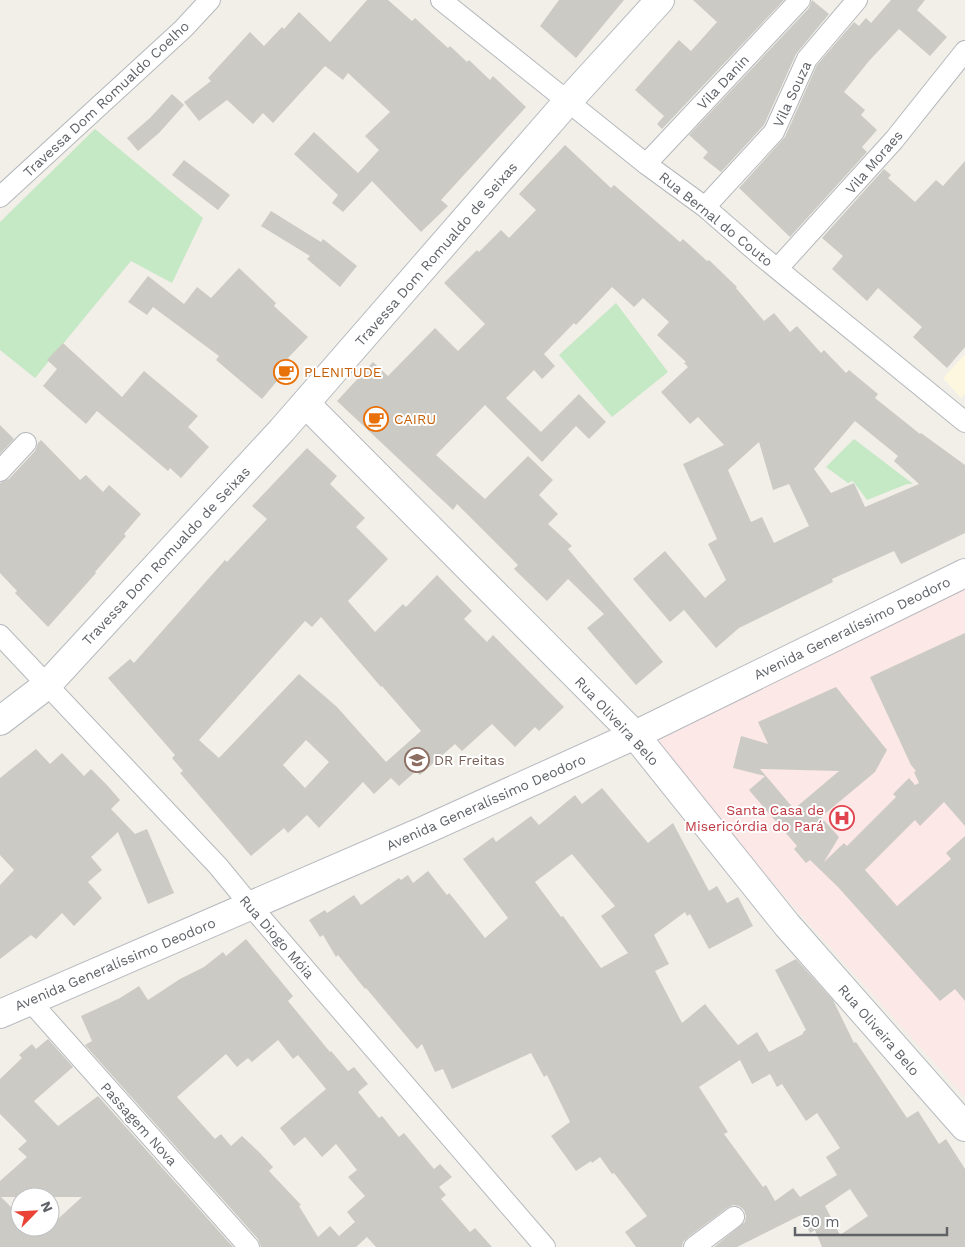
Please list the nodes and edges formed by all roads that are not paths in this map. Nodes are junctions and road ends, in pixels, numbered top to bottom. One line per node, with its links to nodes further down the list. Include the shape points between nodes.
1 (210, 0): 9 (street, Travessa Dom Romualdo Coelho, via 183,29)
2 (441, 0): 7 (street, Rua Bernal do Couto)
3 (660, 0): 7 (street, Travessa Dom Romualdo de Seixas)
4 (800, 0): 8 (street, Vila Danin)
5 (856, 0): 10 (street, Vila Souza, via 807,59 774,132)
6 (965, 51): 11 (street, Vila Moraes, via 894,140)
7 (568, 101): 8 (street, Rua Bernal do Couto); 12 (street, Travessa Dom Romualdo de Seixas)
8 (646, 164): 10 (street, Rua Bernal do Couto)
9 (0, 197)
10 (705, 207): 11 (street, Rua Bernal do Couto)
11 (778, 268): 13 (street, Rua Bernal do Couto)
12 (306, 404): 18 (street, Travessa Dom Romualdo de Seixas); 20 (street, Rua Oliveira Belo)
13 (965, 422)
14 (26, 443): 15 (street)
15 (0, 471)
16 (965, 572): 20 (street, Avenida Generalíssimo Deodoro)
17 (0, 634): 18 (street, Rua Diogo Móia)
18 (47, 685): 19 (street, Travessa Dom Romualdo de Seixas); 21 (street, Rua Diogo Móia, via 218,866)
19 (0, 721)
20 (635, 735): 21 (street, Avenida Generalíssimo Deodoro); 24 (street, Rua Oliveira Belo, via 787,925)
21 (250, 905): 22 (street, Avenida Generalíssimo Deodoro); 27 (street, Rua Diogo Móia)
22 (30, 1001): 23 (street, Avenida Generalíssimo Deodoro); 26 (street, Passagem Nova)
23 (0, 1014)
24 (965, 1127)
25 (734, 1218): 28 (street)
26 (249, 1247)
27 (546, 1247)
28 (694, 1247)

